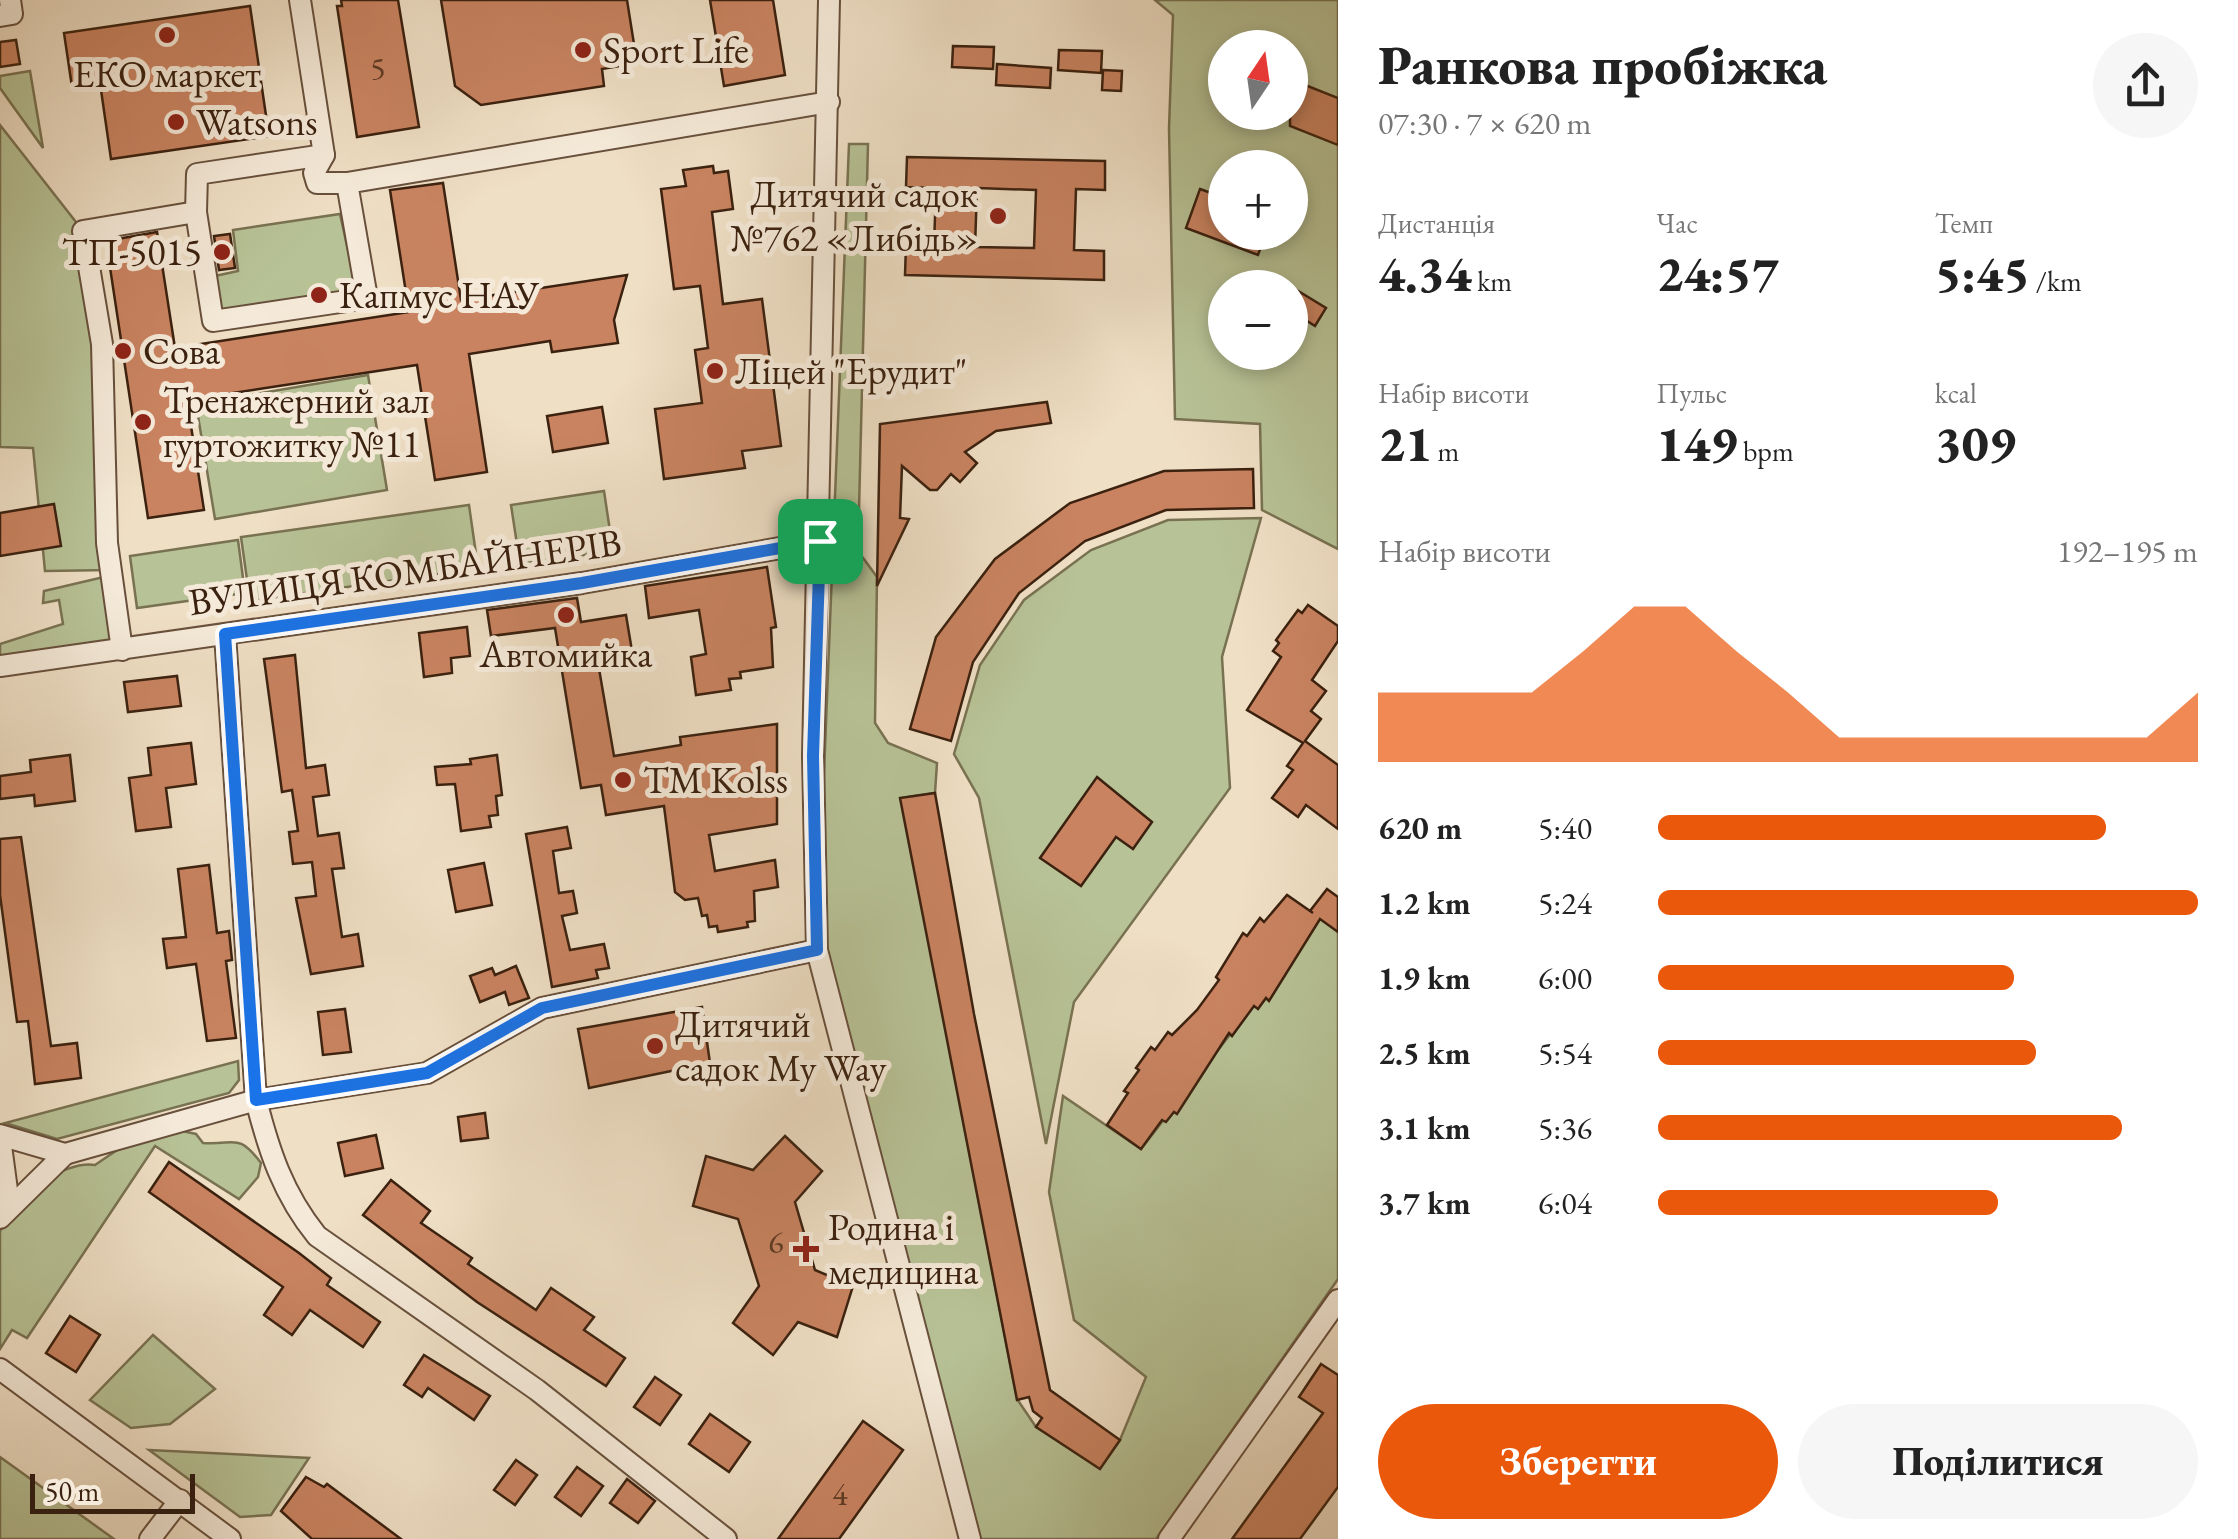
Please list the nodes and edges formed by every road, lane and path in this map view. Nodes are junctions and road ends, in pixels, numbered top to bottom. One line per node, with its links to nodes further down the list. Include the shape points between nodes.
1 (10, 0): 4 (street, via 12,14)
2 (300, 0): 6 (street)
3 (829, 0): 5 (street)
4 (0, 16)
5 (829, 102): 7 (street); 9 (street)
6 (324, 155): 7 (street, via 314,174 317,183); 8 (street, via 197,174)
7 (347, 183): 8 (street, via 368,298 214,321)
8 (196, 212): 11 (street, via 82,231 102,344 107,543)
9 (820, 541): 10 (street, ВУЛИЦЯ КОМБАЙНЕРІВ); 13 (street, via 813,756)
10 (225, 634): 11 (street, ВУЛИЦЯ КОМБАЙНЕРІВ); 14 (street)
11 (122, 650): 12 (street, ВУЛИЦЯ КОМБАЙНЕРІВ)
12 (0, 666)
13 (817, 950): 14 (street, via 542,1008 427,1073); 24 (street)
14 (256, 1100): 16 (street); 23 (street, via 271,1159 292,1206 316,1236 537,1390)
15 (0, 1137): 16 (street); 17 (street)
16 (65, 1154): 17 (street)
17 (4, 1212)
18 (1338, 1300): 25 (street)
19 (0, 1369): 20 (street)
20 (180, 1500): 21 (street); 22 (street)
21 (150, 1539)
22 (230, 1539)
23 (726, 1539)
24 (970, 1539)
25 (1169, 1539)

